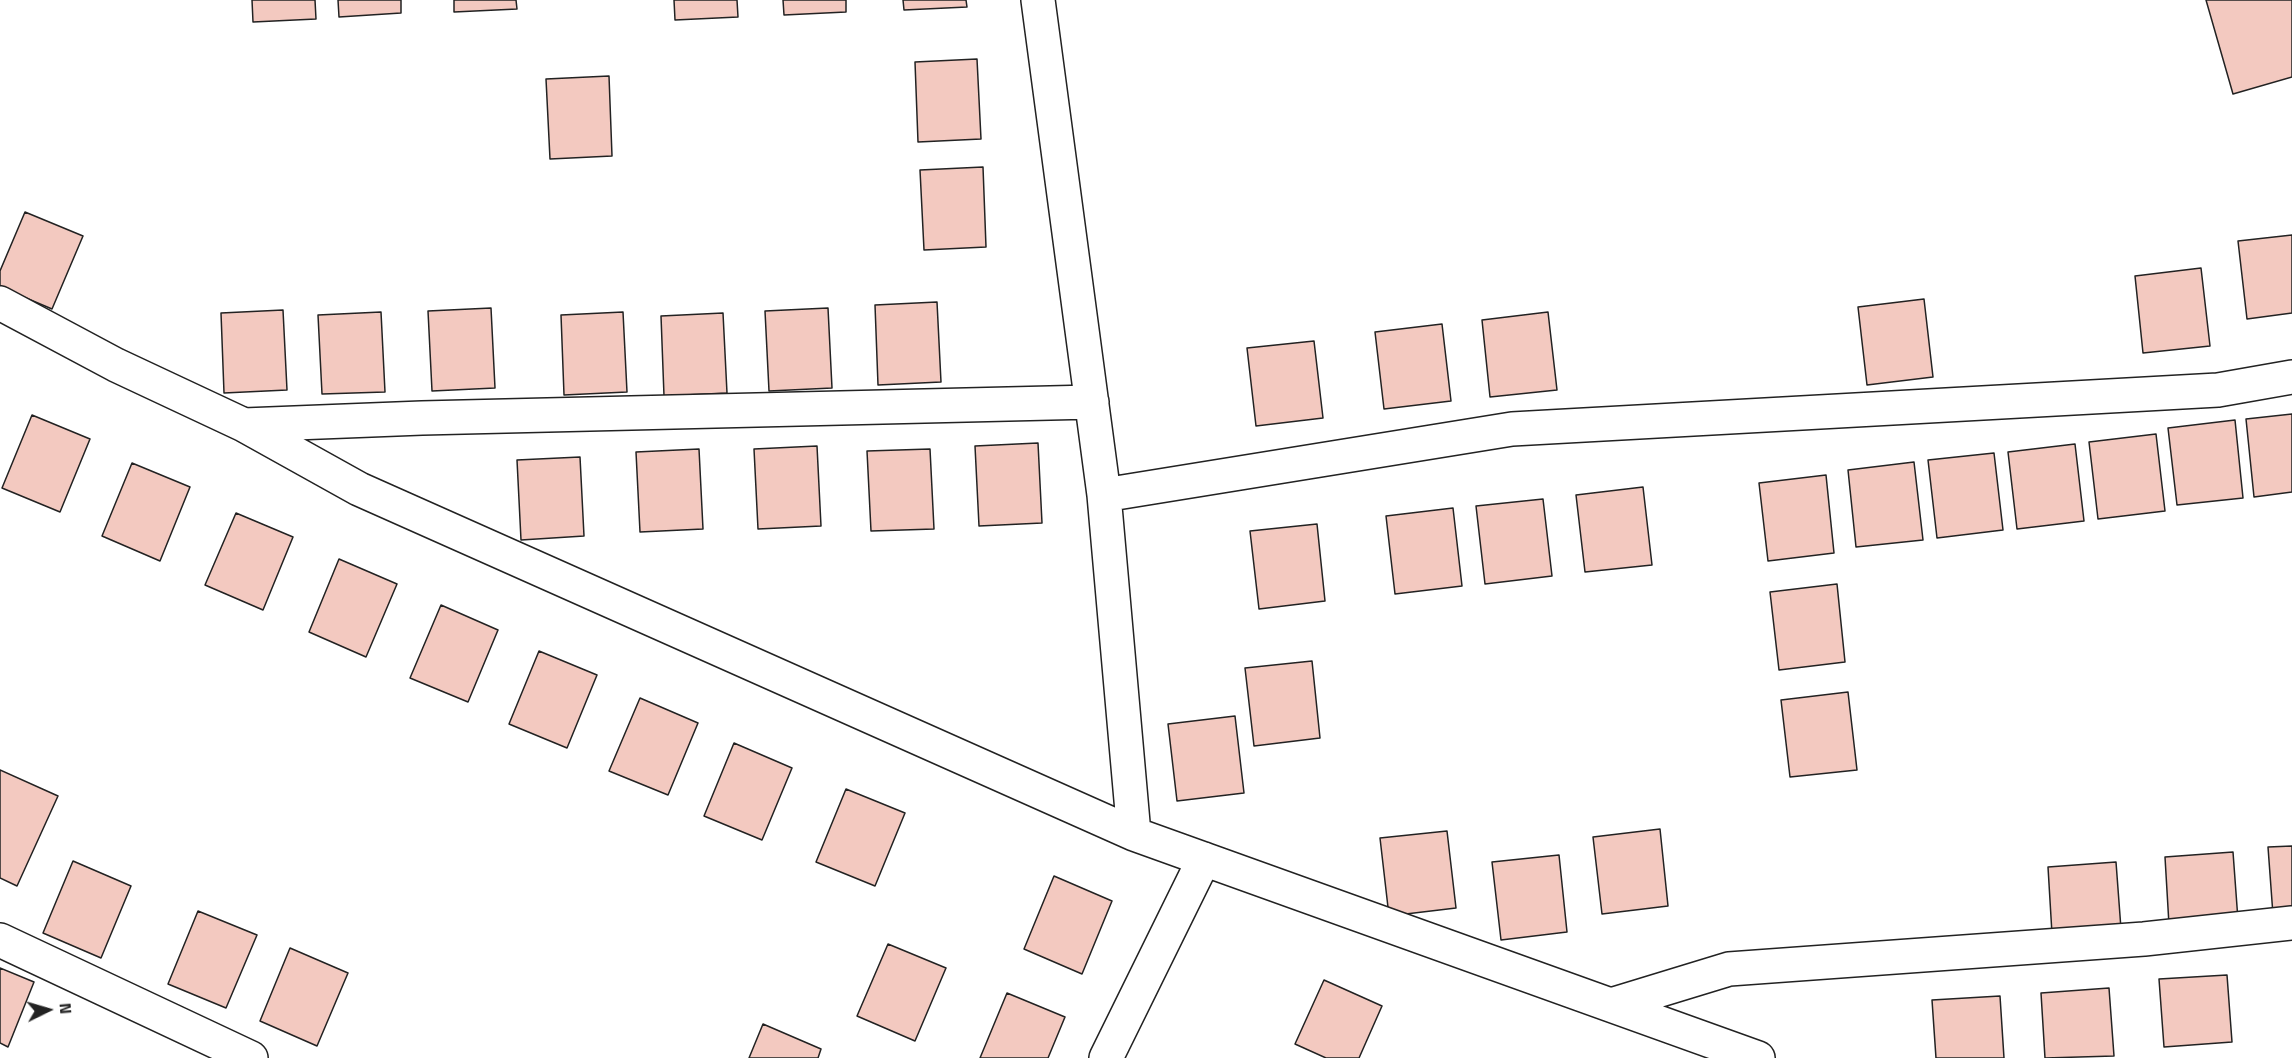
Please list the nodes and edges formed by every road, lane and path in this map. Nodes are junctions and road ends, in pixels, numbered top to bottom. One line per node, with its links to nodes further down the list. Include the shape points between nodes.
1 (1038, 0): 4 (street)
2 (0, 303): 5 (street, via 116,365)
3 (2292, 377): 6 (street, via 2218,390 1512,429)
4 (1092, 402): 5 (street); 6 (street)
5 (244, 425): 7 (street, via 359,489)
6 (1104, 495): 7 (street)
7 (1134, 834): 8 (street)
8 (1204, 860): 11 (street); 13 (street)
9 (2292, 923): 11 (street, via 2144,939 1729,969)
10 (0, 940): 12 (street)
11 (1611, 1005): 14 (street)
12 (251, 1058)
13 (1106, 1058)
14 (1758, 1058)

